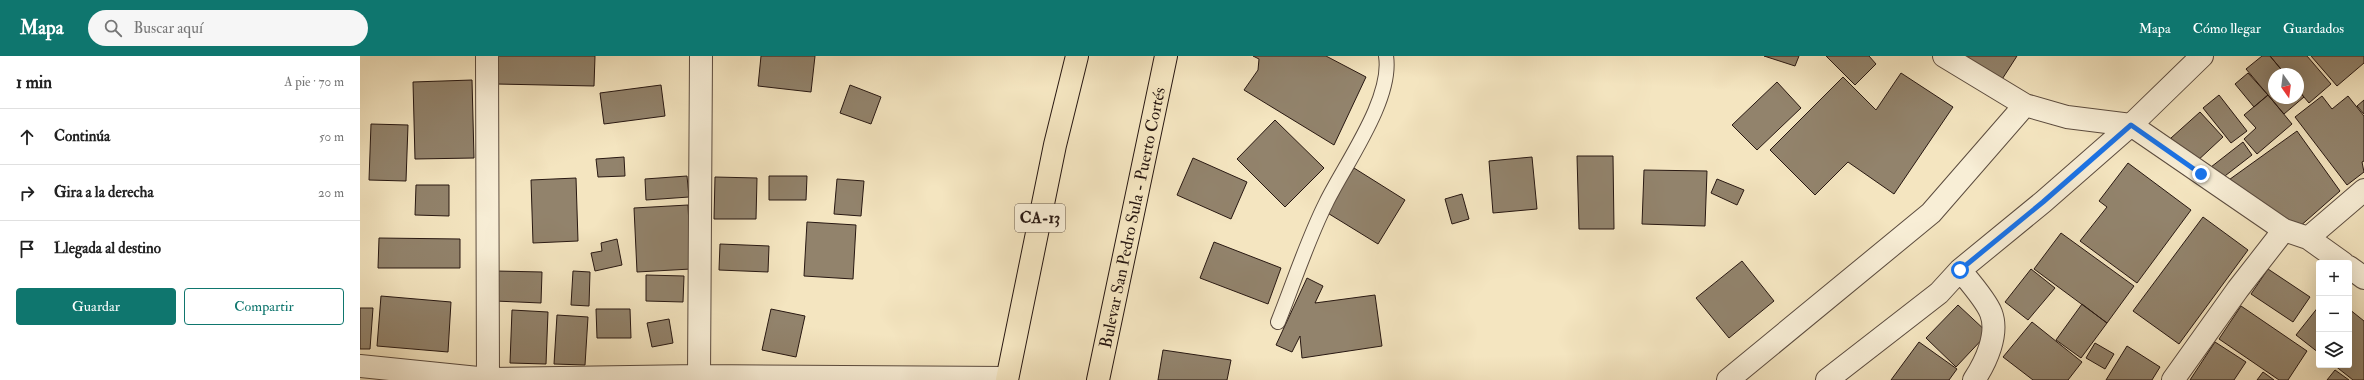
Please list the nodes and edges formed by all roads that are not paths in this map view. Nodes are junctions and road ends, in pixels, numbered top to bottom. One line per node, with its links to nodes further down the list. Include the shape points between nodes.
1 (487, 56): 22 (street)
2 (701, 56): 19 (street)
3 (1076, 56): 21 (highway, CA-13)
4 (1166, 56): 23 (highway, Bulevar San Pedro Sula - Puerto Cortés)
5 (1386, 56): 17 (lane, via 1388,70 1377,107 1326,204)
6 (1944, 56): 8 (street)
7 (2202, 56): 9 (street)
8 (2025, 105): 9 (street, via 2067,117); 24 (street, via 1930,213)
9 (2131, 125): 11 (street); 15 (street, via 2038,207)
10 (2364, 190): 12 (street)
11 (2284, 230): 12 (street); 27 (street)
12 (2308, 238): 13 (street)
13 (2339, 260)
14 (2352, 269): 16 (street)
15 (1960, 270): 25 (street, via 1939,293); 26 (street, via 1991,312 1994,331 1983,367)
16 (2364, 278)
17 (1278, 322)
18 (360, 366): 22 (street)
19 (699, 376): 20 (street); 22 (street)
20 (842, 378): 21 (street)
21 (1007, 379)
22 (488, 380)
23 (1098, 380)
24 (1728, 380)
25 (1827, 380)
26 (1974, 380)
27 (2173, 380)

